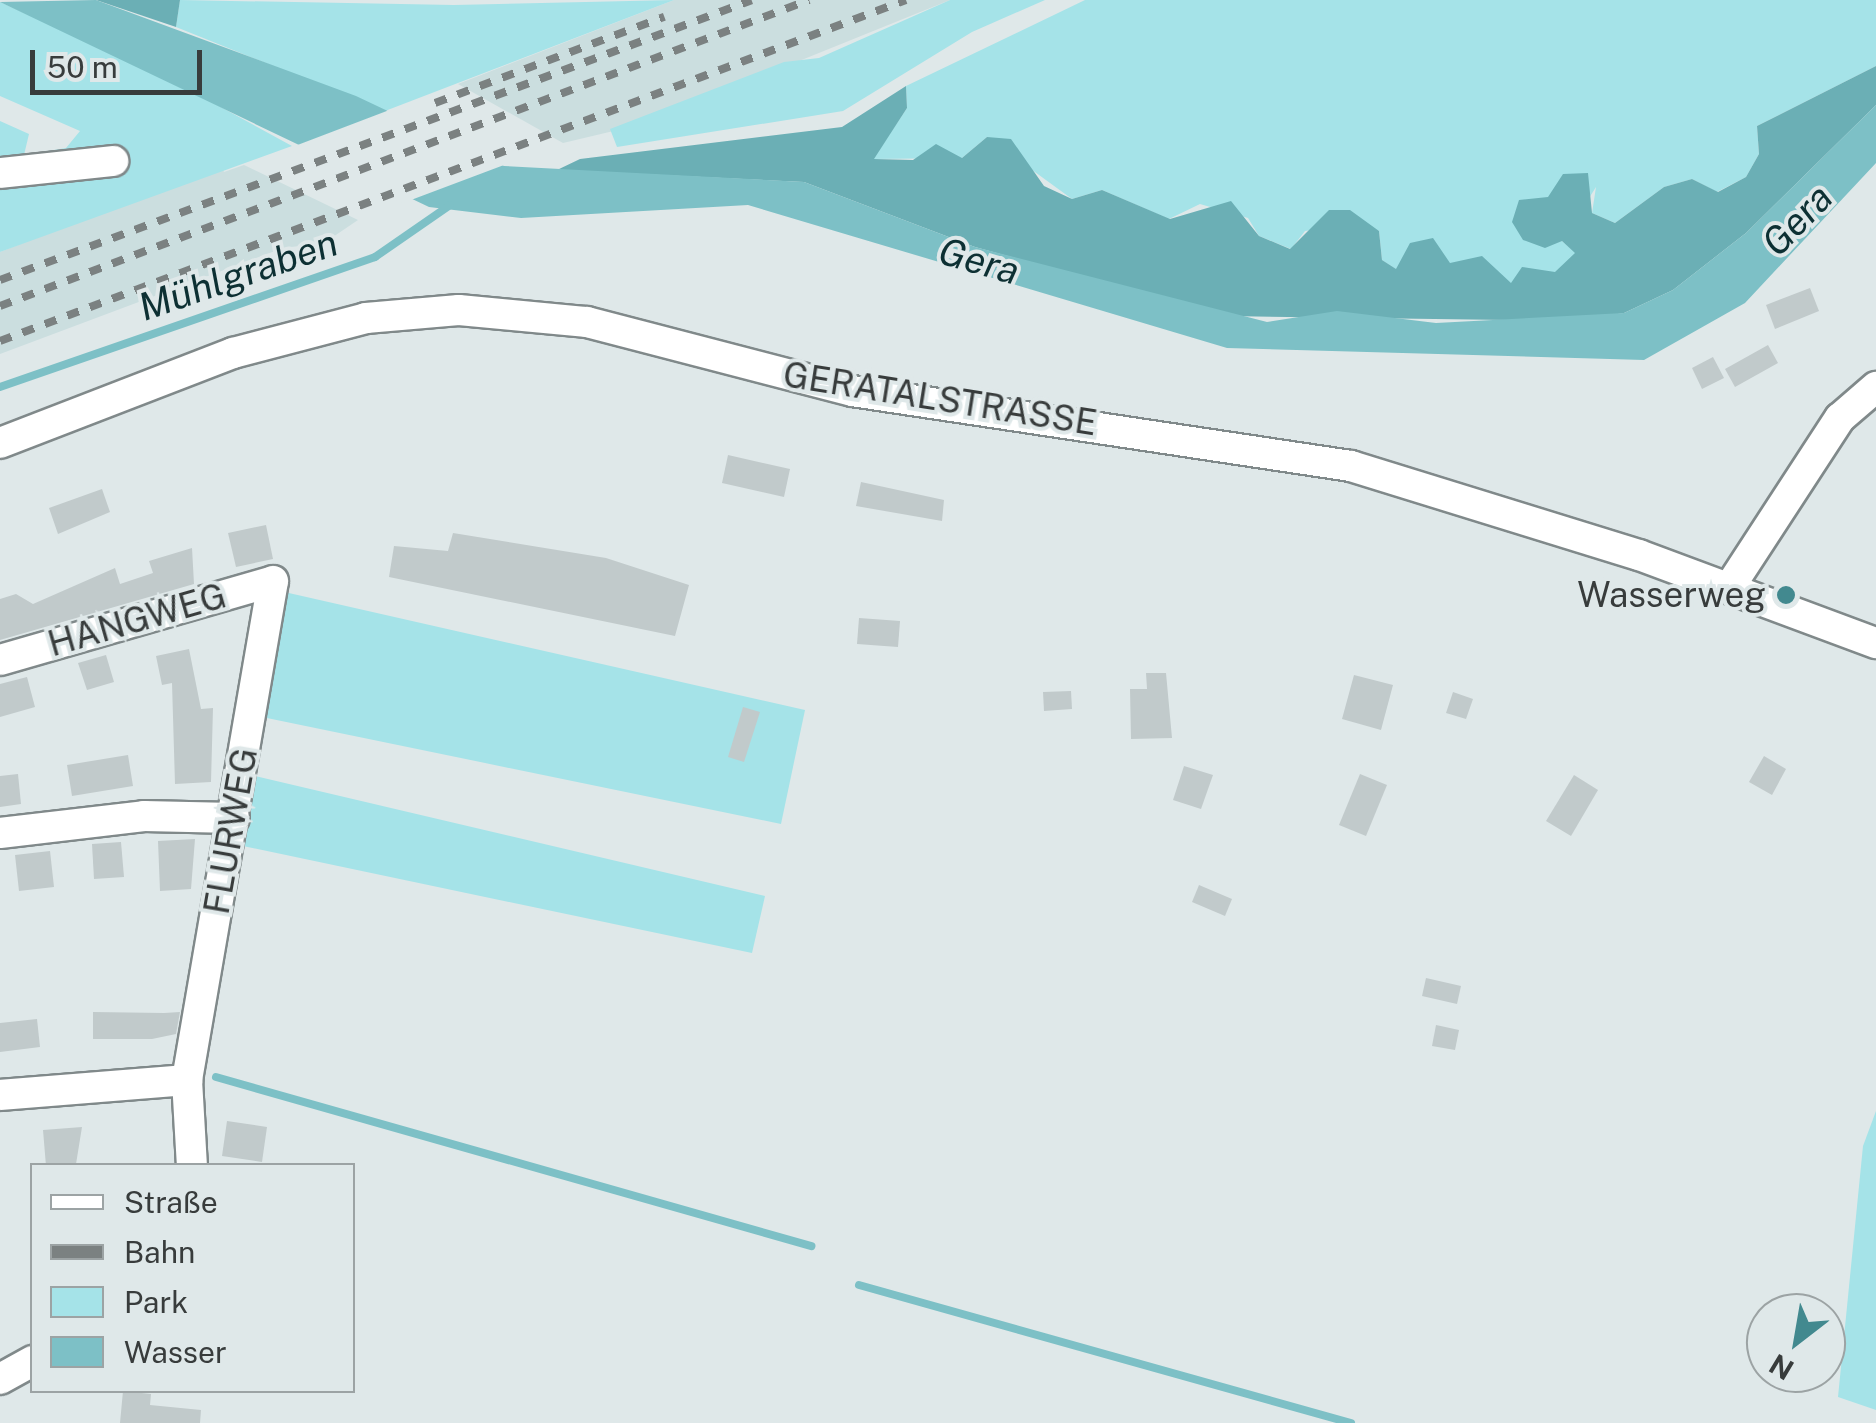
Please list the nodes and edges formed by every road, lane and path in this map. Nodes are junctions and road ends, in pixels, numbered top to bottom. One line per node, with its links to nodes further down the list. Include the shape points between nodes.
1 (113, 161): 2 (street)
2 (0, 172)
3 (1876, 388): 6 (street, via 1840,418)
4 (0, 442): 6 (street, GERATALSTRASSE, via 233,353 366,318 460,310 587,322 852,391 1351,466)
5 (273, 581): 8 (street, HANGWEG); 9 (street, FLURWEG)
6 (1728, 588): 7 (street, GERATALSTRASSE)
7 (1876, 643)
8 (0, 660)
9 (234, 818): 10 (street, via 144,816); 11 (street, FLURWEG)
10 (0, 833)
11 (187, 1080): 12 (street); 13 (street, FLURWEG)
12 (0, 1095)
13 (192, 1163)
14 (30, 1361): 15 (street)
15 (0, 1379)

